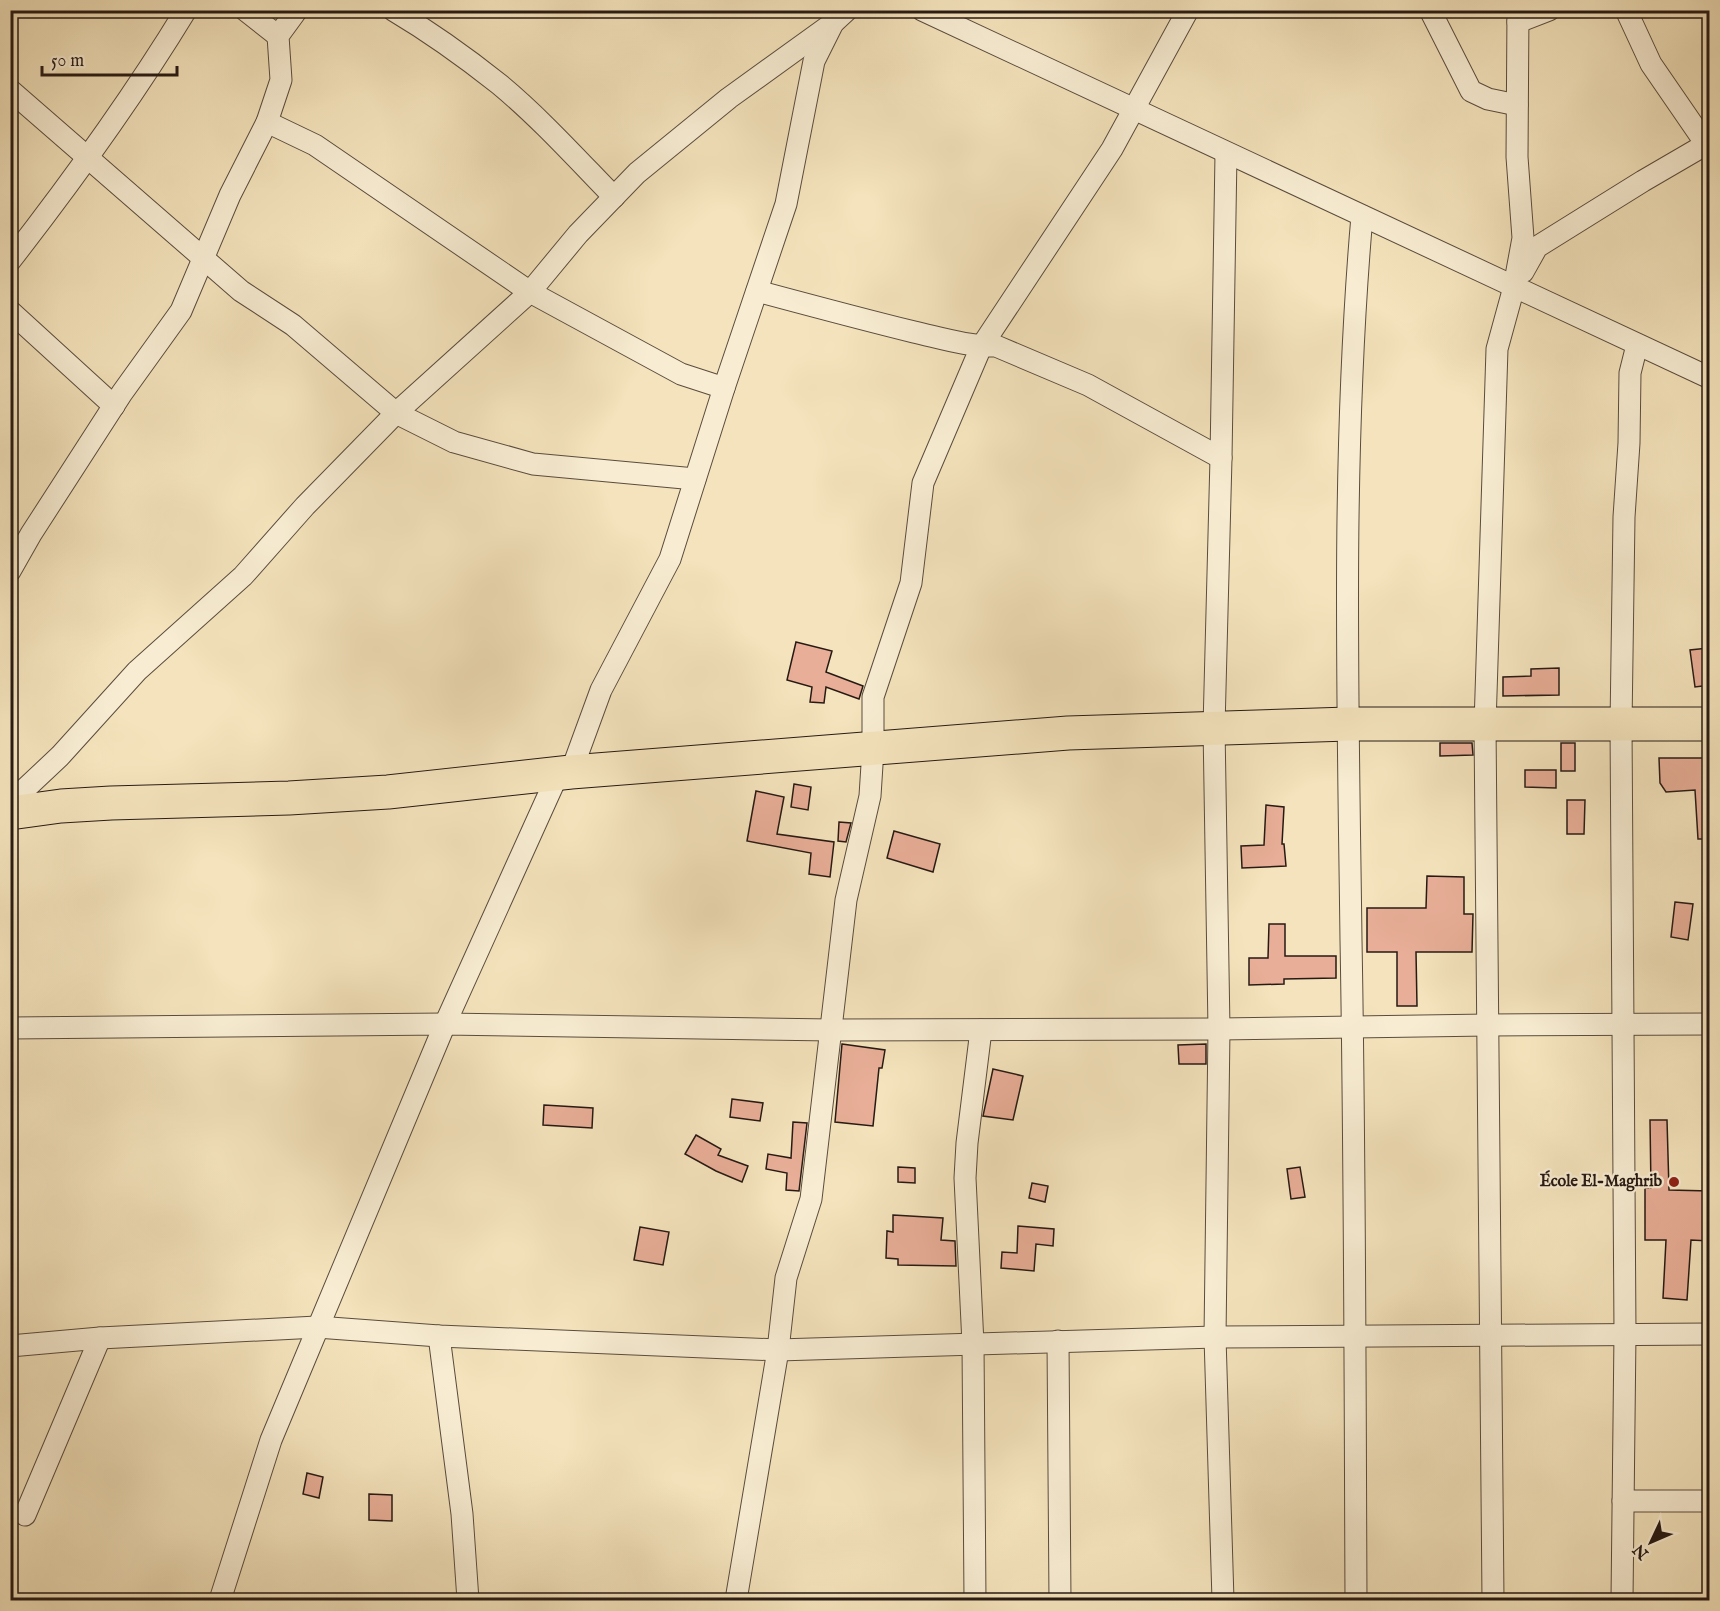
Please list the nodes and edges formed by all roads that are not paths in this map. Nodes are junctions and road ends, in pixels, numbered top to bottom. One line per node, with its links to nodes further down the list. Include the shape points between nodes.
1 (186, 10): 19 (street, via 145,78)
2 (245, 10): 12 (street)
3 (297, 10): 12 (street)
4 (393, 10): 20 (street, via 500,85)
5 (922, 10): 15 (street)
6 (1188, 10): 15 (street)
7 (1430, 10): 14 (street, via 1471,91)
8 (1549, 10): 11 (street)
9 (1626, 10): 17 (street, via 1651,64)
10 (840, 16): 20 (street, via 720,104); 25 (street, via 814,60 786,204)
11 (1518, 16): 14 (street)
12 (278, 36): 16 (street, via 281,80)
13 (10, 90): 19 (street)
14 (1517, 105): 24 (street, via 1523,238)
15 (1133, 109): 18 (street); 29 (street, via 1112,149)
16 (267, 122): 22 (street); 26 (street, via 315,144)
17 (1708, 143): 24 (street, via 1537,248)
18 (1226, 154): 21 (street); 34 (street)
19 (87, 158): 22 (street); 23 (street)
20 (614, 197): 26 (street)
21 (1362, 216): 24 (street); 37 (street, via 1354,302 1348,492)
22 (204, 258): 32 (street, via 181,311); 33 (street, via 241,291 293,325)
23 (10, 261)
24 (1514, 287): 28 (street); 39 (street, via 1497,349)
25 (756, 291): 29 (street); 31 (street)
26 (530, 292): 31 (street, via 681,374); 33 (street)
27 (10, 311): 32 (street)
28 (1637, 345): 30 (street); 40 (street, via 1630,373)
29 (981, 347): 34 (street, via 996,346 1088,385); 42 (street, via 922,483 911,583 873,697)
30 (1710, 378)
31 (724, 388): 35 (street)
32 (114, 405): 36 (street)
33 (396, 413): 35 (street, via 454,442 533,464); 44 (street, via 243,576 138,671 60,756)
34 (1221, 458): 41 (street)
35 (695, 479): 43 (street, via 670,559 601,690)
36 (10, 571)
37 (1348, 724): 39 (main road); 41 (main road); 50 (street)
38 (1710, 724): 40 (main road)
39 (1485, 725): 40 (main road); 49 (street)
40 (1621, 725): 46 (street)
41 (1214, 727): 42 (main road, via 1068,733); 52 (street)
42 (873, 749): 43 (main road); 53 (street, via 870,796 846,900)
43 (564, 773): 45 (main road, via 388,792 61,806); 47 (street)
44 (10, 802)
45 (10, 813)
46 (1622, 1023): 48 (street); 49 (street); 56 (street)
47 (445, 1024): 51 (street); 53 (street); 55 (street)
48 (1710, 1024)
49 (1488, 1025): 50 (street); 59 (street)
50 (1353, 1027): 52 (street); 61 (street)
51 (10, 1028)
52 (1219, 1029): 54 (street); 60 (street)
53 (832, 1030): 54 (street); 66 (street, via 811,1199 786,1278)
54 (981, 1030): 64 (street, via 965,1178)
55 (317, 1327): 58 (street); 62 (street); 70 (street, via 271,1440)
56 (1625, 1333): 57 (street); 59 (street); 68 (street)
57 (1710, 1334)
58 (439, 1335): 66 (street); 71 (street, via 462,1514)
59 (1491, 1335): 61 (street); 77 (street)
60 (1215, 1337): 61 (street); 63 (street); 75 (street)
61 (1354, 1337): 76 (street)
62 (100, 1338): 65 (street); 69 (street)
63 (1058, 1341): 64 (street); 74 (street)
64 (973, 1344): 66 (street); 73 (street)
65 (10, 1347)
66 (778, 1350): 72 (street)
67 (1710, 1501): 68 (street)
68 (1623, 1502): 78 (street)
69 (25, 1515)
70 (220, 1600)
71 (468, 1600)
72 (736, 1600)
73 (975, 1600)
74 (1060, 1600)
75 (1223, 1600)
76 (1356, 1600)
77 (1493, 1600)
78 (1622, 1600)

